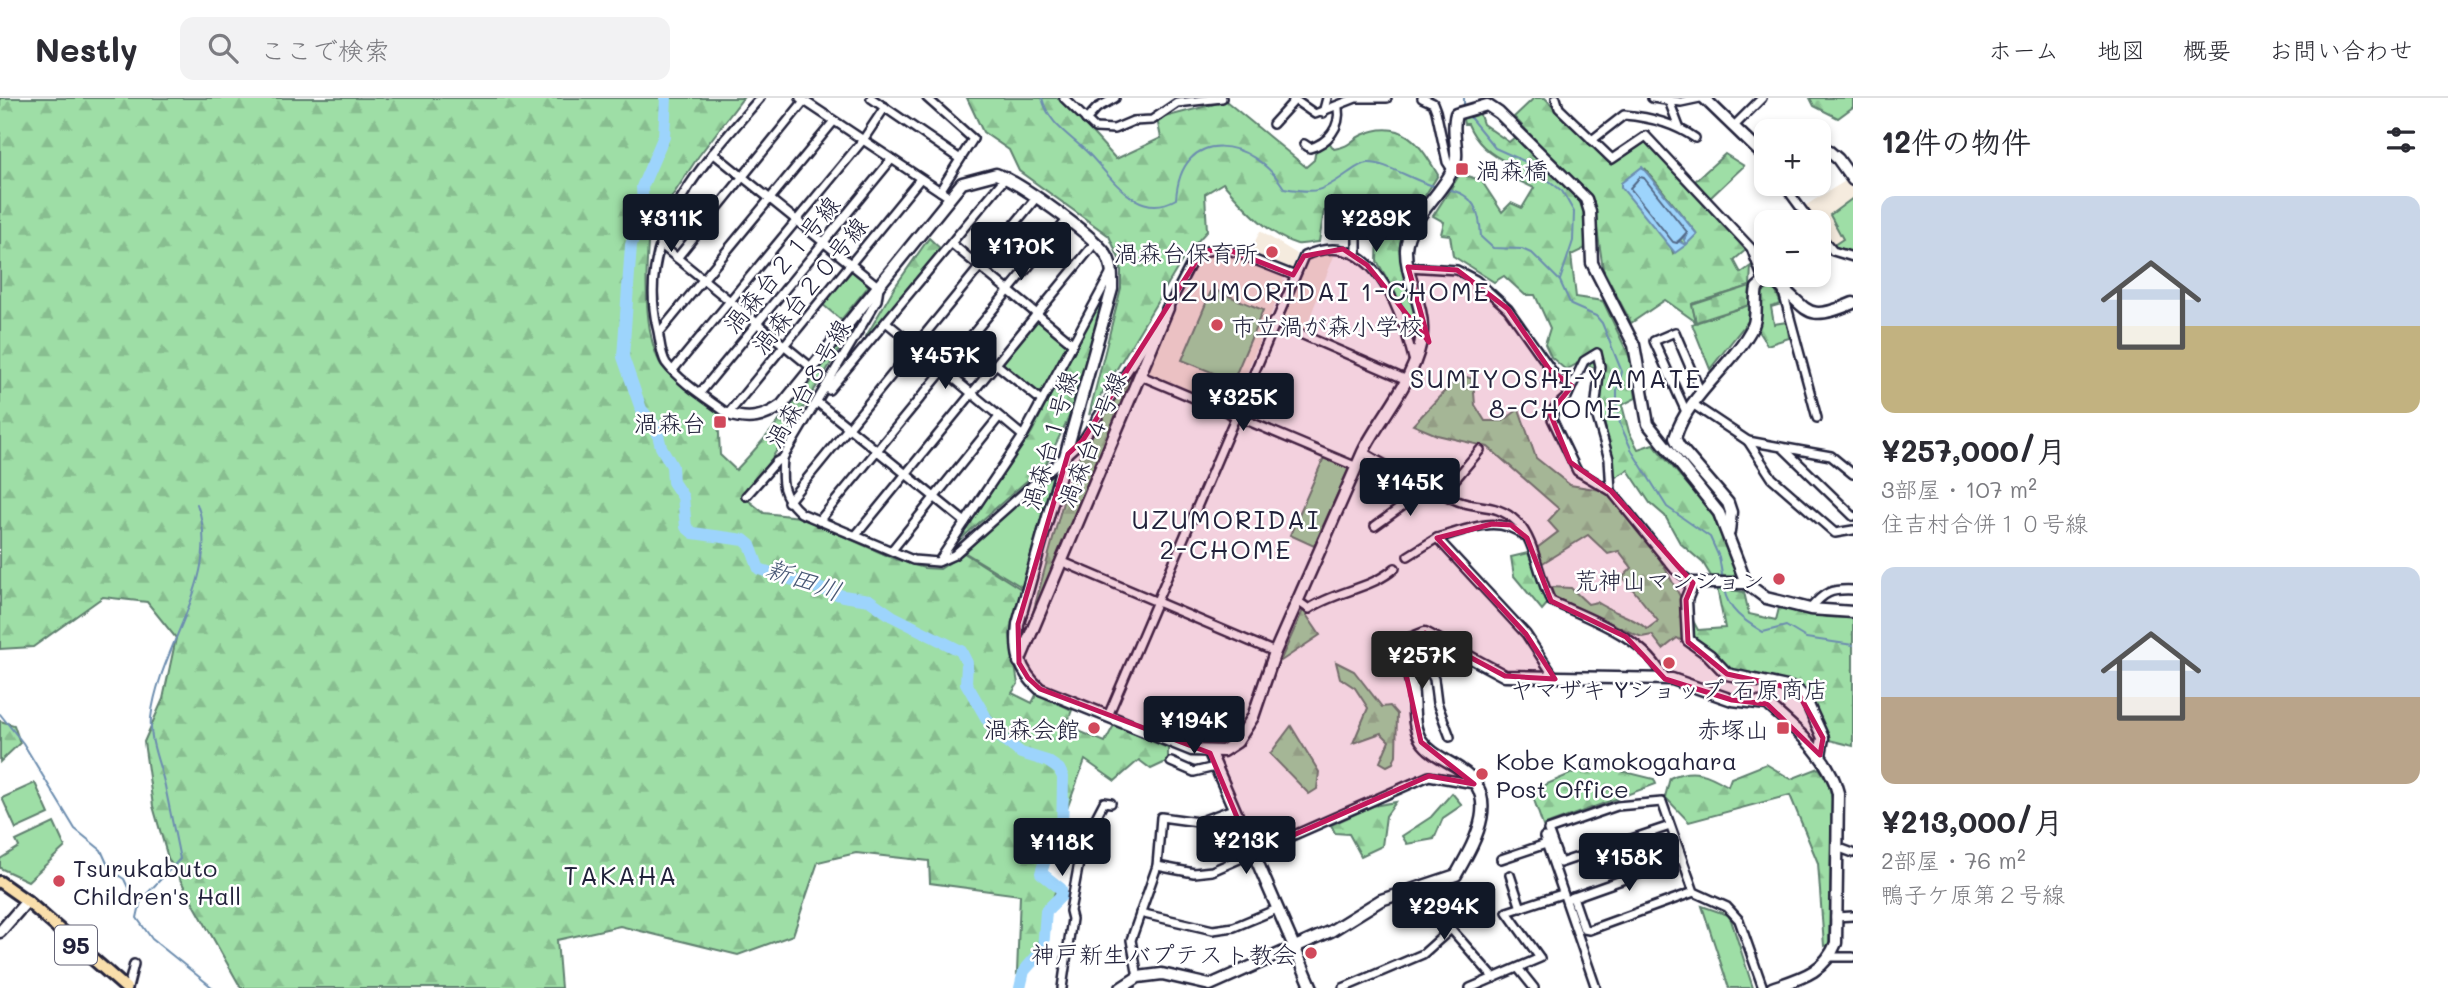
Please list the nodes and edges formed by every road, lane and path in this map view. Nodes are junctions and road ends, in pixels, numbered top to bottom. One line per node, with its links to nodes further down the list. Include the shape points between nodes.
1 (760, 98): 32 (street)
2 (871, 98): 19 (street)
3 (928, 98): 34 (street, via 973,139)
4 (1063, 98): 22 (street)
5 (1115, 98): 22 (street)
6 (1223, 98): 16 (street)
7 (1327, 98): 21 (street)
8 (1387, 98): 20 (street, via 1356,98)
9 (1422, 98): 36 (street, via 1433,103)
10 (1556, 98): 29 (street, via 1559,108)
11 (1652, 98): 18 (street)
12 (1702, 98): 18 (street); 26 (street)
13 (1762, 98): 26 (street)
14 (1293, 99): 21 (street, via 1315,114); 24 (street)
15 (802, 100): 23 (street); 37 (street)
16 (1176, 100): 22 (street, via 1152,120 1114,129 1095,128)
17 (1487, 101): 36 (street, via 1456,114 1458,158); 120 (street, via 1586,198 1592,263 1634,345 1647,424 1719,513)
18 (1669, 101): 25 (street)
19 (885, 107): 28 (street); 34 (street)
20 (1338, 108): 21 (street); 30 (street, via 1327,142 1310,148)
21 (1323, 113)
22 (1086, 120)
23 (834, 121): 28 (street); 43 (street)
24 (1273, 124)
25 (1679, 127): 27 (street); 29 (street, via 1624,115)
26 (1734, 127): 31 (street)
27 (1695, 138)
28 (863, 140): 35 (street); 44 (street)
29 (1592, 140): 53 (street, via 1612,159 1646,136)
30 (1304, 144)
31 (1754, 146)
32 (713, 153): 37 (street); 49 (street, via 681,195)
33 (1831, 153): 40 (street)
34 (960, 159): 41 (street)
35 (891, 160): 39 (street); 47 (street, 渦森台２１号線)
36 (1452, 173): 58 (street, via 1413,229 1406,247)
37 (743, 177): 43 (street); 55 (street)
38 (1006, 177): 41 (street, via 974,178); 42 (street); 50 (street)
39 (920, 179): 41 (street); 56 (street, 渦森台２０号線)
40 (1853, 180)
41 (944, 194): 62 (street)
42 (1036, 198): 45 (street); 57 (street)
43 (770, 199): 44 (street); 61 (street)
44 (797, 220): 47 (street); 66 (street)
45 (1066, 221): 48 (street); 65 (street)
46 (1345, 228): 52 (street, via 1357,231)
47 (824, 242): 56 (street); 72 (street, 渦森台２１号線)
48 (1095, 243): 59 (street); 69 (street)
49 (660, 244): 55 (street); 73 (street, via 653,307)
50 (951, 244): 57 (street); 70 (street)
51 (1831, 249): 54 (street)
52 (1357, 255): 60 (street, via 1343,249 1316,250 1300,261); 77 (street, via 1395,300)
53 (1754, 256)
54 (1853, 257)
55 (677, 258): 61 (street)
56 (850, 265): 62 (street); 75 (street, 渦森台２０号線)
57 (980, 267): 65 (street); 76 (street)
58 (1408, 267): 77 (street, via 1422,333); 84 (street, via 1457,270 1476,280 1508,309 1557,378)
59 (1112, 270): 74 (street); 104 (street, 渦森台１号線, via 1112,289)
60 (1293, 275): 68 (street, via 1224,248 1213,248 1193,261); 71 (street)
61 (704, 279): 66 (street); 73 (street)
62 (879, 287): 79 (street); 88 (street, 渦森台８号線, via 877,300)
63 (1758, 287): 87 (street, via 1752,327)
64 (1782, 288): 67 (street, via 1813,314); 96 (street)
65 (1009, 290): 69 (street); 81 (street)
66 (731, 301): 72 (street); 80 (street)
67 (1853, 303)
68 (1168, 308): 82 (street, 渦森台４号線); 104 (street, via 1083,440)
69 (1037, 314): 74 (street); 78 (street)
70 (887, 322): 76 (street); 88 (street)
71 (1273, 322): 83 (street); 93 (street)
72 (758, 323): 75 (street); 85 (street, 渦森台２１号線)
73 (659, 333): 80 (street, via 664,361)
74 (1072, 343): 89 (street)
75 (784, 345): 79 (street); 92 (street, 渦森台２０号線)
76 (915, 346): 81 (street); 97 (street)
77 (1414, 362): 83 (street)
78 (996, 364): 86 (street); 89 (street)
79 (812, 368): 92 (street, via 768,415 743,419)
80 (673, 370): 85 (street)
81 (943, 370): 86 (street); 101 (street)
82 (1139, 376): 93 (street); 127 (street, 渦森台４号線)
83 (1407, 380): 103 (street)
84 (1572, 386): 110 (street, via 1552,419 1577,471); 110 (street, via 1584,361 1597,353 1595,410 1609,459)
85 (700, 393): 92 (street)
86 (971, 393): 95 (street); 107 (street)
87 (1701, 393): 91 (street); 94 (street, via 1675,332 1654,341)
88 (822, 395): 90 (street, 渦森台８号線)
89 (1042, 401): 98 (street)
90 (817, 402): 97 (street); 105 (street, 渦森台８号線)
91 (1694, 405): 94 (street); 99 (street)
92 (727, 414)
93 (1235, 414): 106 (street); 132 (street)
94 (1688, 415): 120 (street, via 1675,438 1728,503)
95 (999, 416): 98 (street); 113 (street)
96 (1817, 418)
97 (849, 427): 101 (street); 114 (street)
98 (1023, 436): 117 (street)
99 (1748, 441): 100 (street); 119 (street, via 1772,478 1835,533)
100 (1782, 447): 108 (street, via 1832,456); 115 (street)
101 (876, 449): 107 (street); 116 (street)
102 (1479, 450): 111 (street)
103 (1363, 452): 106 (street); 109 (street)
104 (1068, 454): 126 (street, via 954,555); 138 (street, 渦森台１号線, via 1018,624)
105 (783, 458): 112 (street); 114 (street, 渦森台８号線, via 781,485)
106 (1357, 467): 133 (street)
107 (905, 474): 113 (street); 121 (street)
108 (1853, 474)
109 (1429, 487): 111 (street); 118 (street)
110 (1611, 491): 129 (street, via 1675,570)
111 (1443, 494): 123 (street, via 1456,501 1492,506 1519,523)
112 (746, 496)
113 (934, 497): 117 (street); 124 (street)
114 (788, 502): 116 (street)
115 (1853, 516)
116 (819, 522): 121 (street)
117 (965, 522): 126 (street)
118 (1375, 526)
119 (1853, 530)
120 (1729, 533): 130 (street)
121 (856, 535): 124 (street)
122 (1437, 538): 123 (street, via 1492,523 1511,525); 125 (street); 139 (street, via 1526,634)
123 (1527, 538): 140 (street, via 1551,601 1626,637)
124 (892, 550): 126 (street, via 913,560)
125 (1408, 556)
126 (938, 562)
127 (1063, 562): 132 (street); 138 (street, 渦森台４号線)
128 (1395, 568): 133 (street, via 1385,577 1326,598 1309,609)
129 (1693, 583): 130 (street); 144 (street, via 1686,600 1688,640 1727,674 1796,689 1805,698 1823,738)
130 (1741, 583): 134 (street, via 1766,598)
131 (1853, 590): 134 (street, via 1823,593)
132 (1156, 602): 137 (street); 141 (street)
133 (1299, 602): 137 (street)
134 (1811, 609): 135 (street)
135 (1853, 612)
136 (1411, 638): 139 (street, via 1428,634 1505,676); 142 (street, via 1434,679); 147 (street, via 1401,651 1413,688 1416,730 1422,742 1463,771)
137 (1275, 652): 143 (street, via 1247,730 1223,751)
138 (1019, 663): 141 (street, via 1040,689)
139 (1555, 679): 140 (street)
140 (1665, 679): 144 (street, via 1686,681 1732,700 1767,704)
141 (1108, 716): 143 (street)
142 (1450, 737)
143 (1210, 753): 146 (street)
144 (1820, 755): 152 (street, via 1834,776 1838,793)
145 (1171, 762): 146 (street, via 1195,772)
146 (1215, 767): 149 (street)
147 (1474, 785): 153 (street, via 1429,776); 159 (street, via 1484,809 1481,827 1457,875)
148 (1111, 803): 181 (street, via 1104,802 1085,830)
149 (1233, 809): 153 (street); 157 (street, via 1198,822 1161,817)
150 (1670, 826): 150 (street, via 1662,802 1617,806 1548,830 1560,863); 156 (street)
151 (1853, 844): 152 (street)
152 (1837, 847): 154 (street); 169 (street)
153 (1252, 853): 157 (street, via 1212,871 1194,873); 166 (street)
154 (1853, 853)
155 (1501, 859): 163 (street, via 1545,840)
156 (1681, 859): 161 (street); 162 (street)
157 (1157, 866): 167 (street)
158 (1510, 875): 165 (street)
159 (1440, 881): 170 (street); 172 (street, via 1381,900)
160 (0, 882): 164 (main road, 95)
161 (1694, 892): 162 (street, via 1589,930 1584,929); 188 (street, via 1727,907 1739,920)
162 (1573, 897): 163 (street)
163 (1563, 898): 165 (street); 187 (street)
164 (27, 901): 171 (street); 180 (main road, 95)
165 (1521, 908): 176 (street, via 1507,912 1540,958)
166 (1276, 909): 167 (street, via 1234,927 1213,930); 172 (street)
167 (1140, 913): 177 (street, via 1131,940)
168 (1853, 916): 169 (street)
169 (1835, 917): 173 (street, via 1836,943)
170 (1451, 929): 178 (street); 184 (street, via 1423,954)
171 (0, 932)
172 (1295, 948): 179 (street); 183 (street)
173 (1831, 957): 174 (street); 189 (street, via 1812,974)
174 (1853, 957)
175 (134, 964): 180 (street)
176 (1518, 968): 178 (street); 186 (street)
177 (1138, 977): 179 (street, via 1171,975); 182 (street)
178 (1493, 978): 185 (street)
179 (1210, 987)
180 (127, 988)
181 (1062, 988)
182 (1121, 988)
183 (1312, 988)
184 (1343, 988)
185 (1470, 988)
186 (1534, 988)
187 (1596, 988)
188 (1763, 988)
189 (1772, 988)

